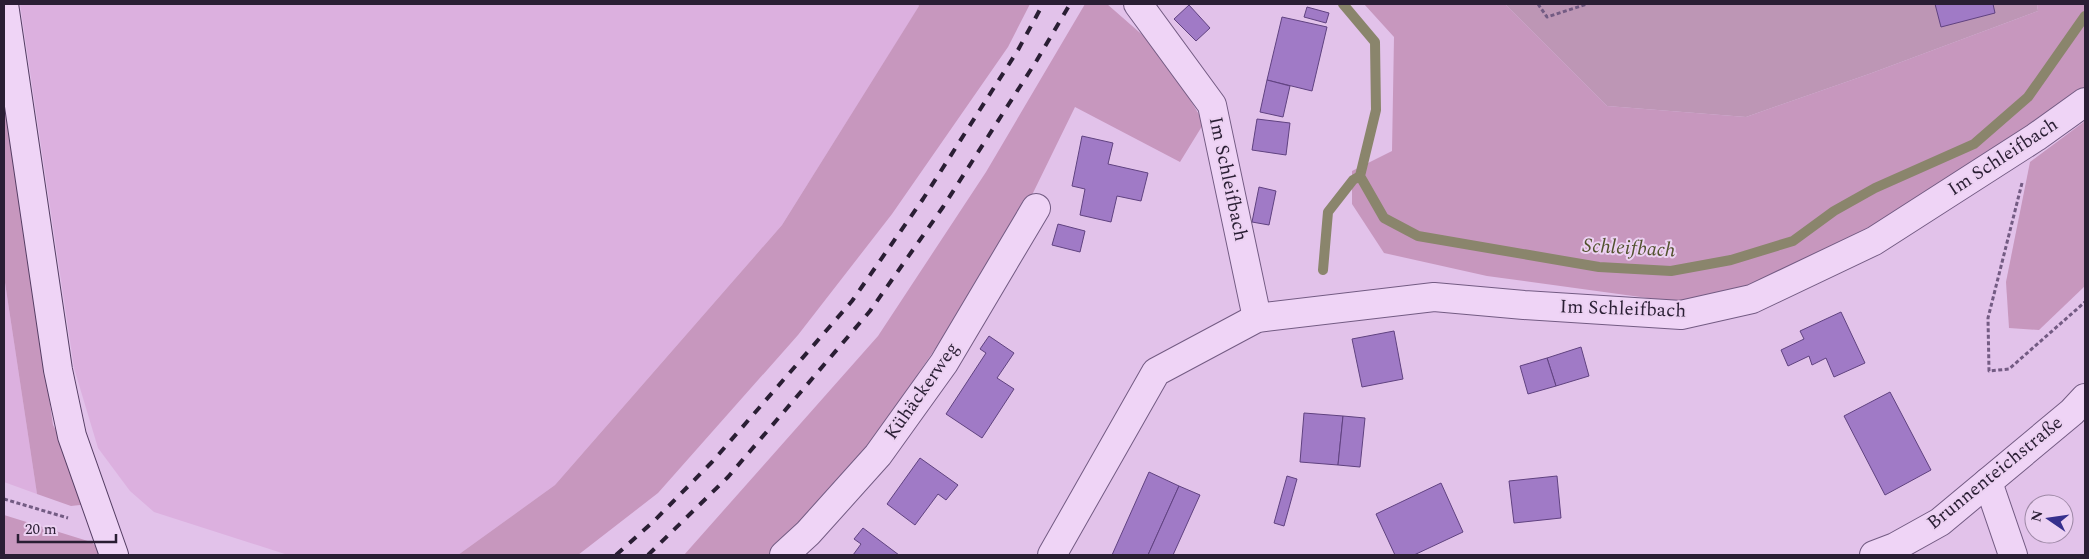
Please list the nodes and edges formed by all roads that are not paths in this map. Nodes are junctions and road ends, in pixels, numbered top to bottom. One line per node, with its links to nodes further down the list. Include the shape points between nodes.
1 (4, 4): 8 (street, via 58,370 72,436)
2 (1138, 4): 5 (street, Im Schleifbach, via 1212,105)
3 (2085, 102): 5 (street, Im Schleifbach, via 1874,241 1752,299 1681,315 1434,296)
4 (1036, 208): 9 (street, Kühäckerweg, via 944,363 906,417 878,455)
5 (1257, 318): 10 (street, Im Schleifbach, via 1156,372)
6 (2085, 398): 7 (street, Brunnenteichstraße)
7 (1988, 482): 11 (street, Brunnenteichstraße, via 1940,522); 12 (street)
8 (114, 555)
9 (784, 555)
10 (1052, 555)
11 (1874, 555)
12 (2013, 555)

